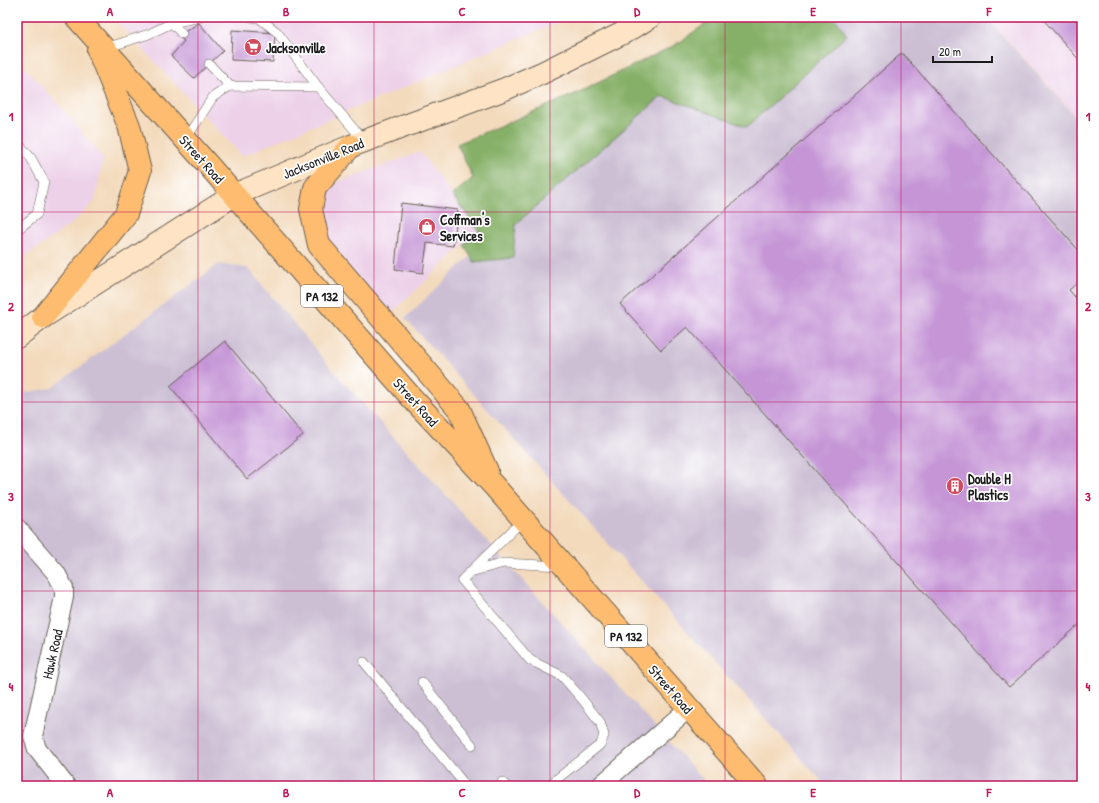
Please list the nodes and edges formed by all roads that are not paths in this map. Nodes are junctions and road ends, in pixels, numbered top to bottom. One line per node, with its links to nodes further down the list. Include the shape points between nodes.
1 (76, 17): 7 (main road, Street Road / PA 132)
2 (200, 17): 5 (lane)
3 (250, 17): 10 (lane, via 258,18 277,32)
4 (637, 20): 13 (main road, Jacksonville Road, via 574,58 523,81)
5 (172, 23): 6 (lane); 7 (lane, via 149,34)
6 (182, 34)
7 (98, 42): 11 (main road, Street Road / PA 132); 16 (main road, via 128,126 140,171 126,214)
8 (209, 64): 9 (lane)
9 (230, 86): 10 (lane); 11 (lane, via 214,97)
10 (318, 87): 13 (lane)
11 (185, 140): 14 (main road, Street Road / PA 132)
12 (17, 142): 15 (lane, via 31,158 44,182 37,214)
13 (358, 143): 14 (main road, Jacksonville Road); 18 (main road, via 315,188 311,209 319,245 460,409)
14 (234, 195): 16 (main road, Jacksonville Road); 18 (main road, Street Road / PA 132, via 411,397)
15 (17, 230)
16 (43, 317): 17 (main road, Jacksonville Road)
17 (17, 337)
18 (494, 486): 19 (main road, Street Road / PA 132)
19 (523, 520): 21 (main road, Street Road / PA 132); 22 (lane)
20 (17, 528): 27 (street, Hawk Road, via 56,573 64,588 33,736 37,749)
21 (564, 566): 22 (lane, via 504,563); 25 (main road, Street Road / PA 132)
22 (471, 572): 29 (lane, via 462,580 530,660 562,676 600,722 604,735 601,744)
23 (364, 662): 28 (lane)
24 (422, 682): 26 (lane)
25 (689, 708): 30 (street); 31 (main road, Street Road / PA 132)
26 (472, 745)
27 (66, 786)
28 (466, 786)
29 (548, 786)
30 (600, 786)
31 (757, 786)

